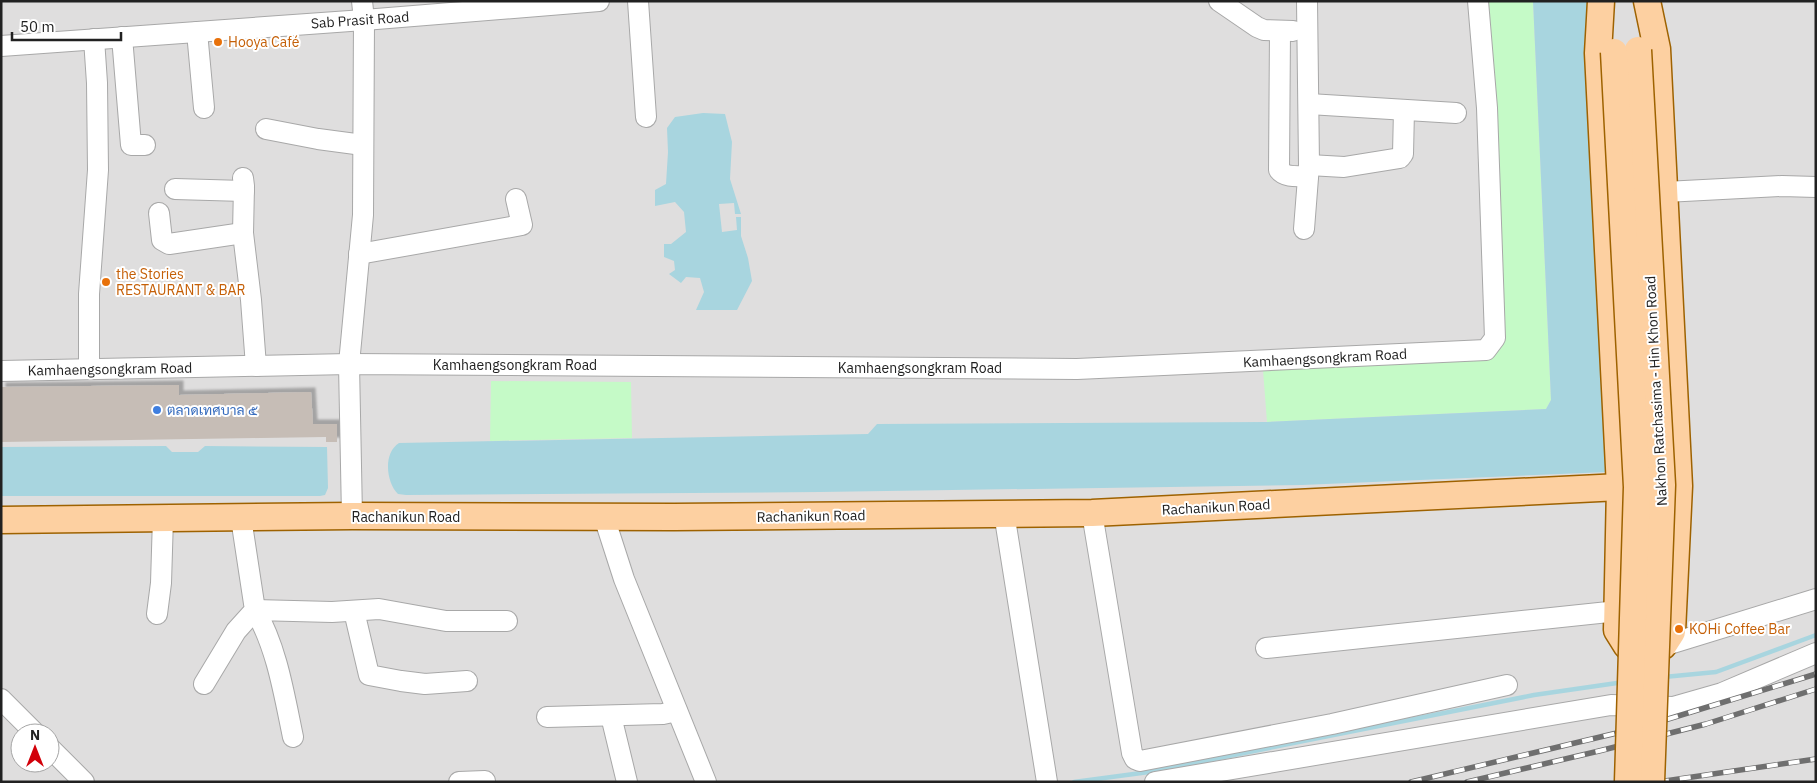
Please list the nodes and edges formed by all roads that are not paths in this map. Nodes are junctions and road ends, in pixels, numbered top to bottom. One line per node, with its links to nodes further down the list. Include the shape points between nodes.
1 (598, 1): 10 (street, Sab Prasit Road)
2 (638, 1): 24 (street)
3 (1219, 1): 13 (street, via 1257,27)
4 (1307, 1): 15 (street)
5 (1478, 1): 37 (street, Kamhaengsongkram Road, via 1487,108 1495,338 1486,350 1077,370)
6 (1601, 1): 41 (main road, via 1598,53)
7 (1609, 1): 19 (main road)
8 (1637, 1): 19 (main road, Nakhon Ratchasima - Hin Khon Road)
9 (1647, 1): 31 (main road, via 1657,49)
10 (499, 5): 11 (street, Sab Prasit Road)
11 (403, 9): 12 (street, Sab Prasit Road)
12 (363, 11): 14 (street, Sab Prasit Road); 27 (street)
13 (1280, 31): 15 (street); 28 (street, via 1278,170 1286,175)
14 (197, 32): 16 (street, Sab Prasit Road); 21 (street)
15 (1307, 32): 20 (street)
16 (122, 37): 17 (street, Sab Prasit Road); 26 (street, via 131,145)
17 (94, 39): 18 (street, Sab Prasit Road); 39 (street, via 98,170 89,294)
18 (1, 46)
19 (1626, 51): 76 (main road, bridge, via 1638,487); 77 (main road, Nakhon Ratchasima - Hin Khon Road, bridge, via 1662,485)
20 (1309, 104): 22 (street); 28 (street)
21 (204, 108)
22 (1404, 110): 23 (street); 28 (street, via 1403,154 1400,158)
23 (1456, 113)
24 (646, 117)
25 (266, 129): 27 (street)
26 (145, 145)
27 (363, 145): 36 (street)
28 (1308, 171): 34 (street)
29 (1816, 187): 31 (street)
30 (175, 189): 35 (street, via 243,185)
31 (1665, 192): 55 (main road, via 1679,486 1672,632)
32 (516, 199): 36 (street, via 522,226)
33 (159, 213): 35 (street, via 162,240 169,244)
34 (1304, 229)
35 (243, 233): 38 (street)
36 (360, 254): 37 (street)
37 (349, 364): 38 (street, Kamhaengsongkram Road); 44 (street)
38 (256, 366): 39 (street, Kamhaengsongkram Road)
39 (88, 369): 40 (street, Kamhaengsongkram Road)
40 (1, 371)
41 (1620, 487): 42 (main road, Rachanikun Road); 52 (main road)
42 (1092, 512): 43 (main road, Rachanikun Road); 65 (street, via 1135,759 1150,760 1332,724)
43 (1004, 514): 45 (main road, Rachanikun Road); 71 (street)
44 (352, 516): 45 (main road, Rachanikun Road); 47 (main road, Rachanikun Road)
45 (604, 517): 62 (street, via 624,579)
46 (163, 518): 47 (main road, Rachanikun Road); 48 (main road, Rachanikun Road); 53 (street, via 162,583)
47 (241, 518): 50 (street)
48 (1, 520)
49 (1816, 599): 55 (street)
50 (255, 610): 51 (street); 59 (street, via 236,631); 67 (street, via 266,629)
51 (354, 611): 54 (street, via 379,609 446,621); 58 (street, via 369,675 425,684)
52 (1618, 611): 55 (main road, via 1617,630 1626,646 1644,652); 56 (street)
53 (157, 614)
54 (507, 621)
55 (1663, 646)
56 (1266, 648)
57 (1816, 653): 65 (street, via 1722,693 1673,707 1611,705)
58 (467, 681)
59 (204, 684)
60 (1507, 685): 65 (street)
61 (1, 699): 66 (street)
62 (677, 711): 63 (street); 74 (street)
63 (611, 716): 64 (street); 73 (street)
64 (547, 717)
65 (1425, 719): 75 (street)
66 (25, 723)
67 (293, 737)
68 (60, 762): 69 (street)
69 (72, 778)
70 (485, 781): 72 (street)
71 (1047, 781)
72 (458, 782)
73 (627, 782)
74 (706, 782)
75 (1155, 782)
76 (1628, 782)
77 (1651, 782)

